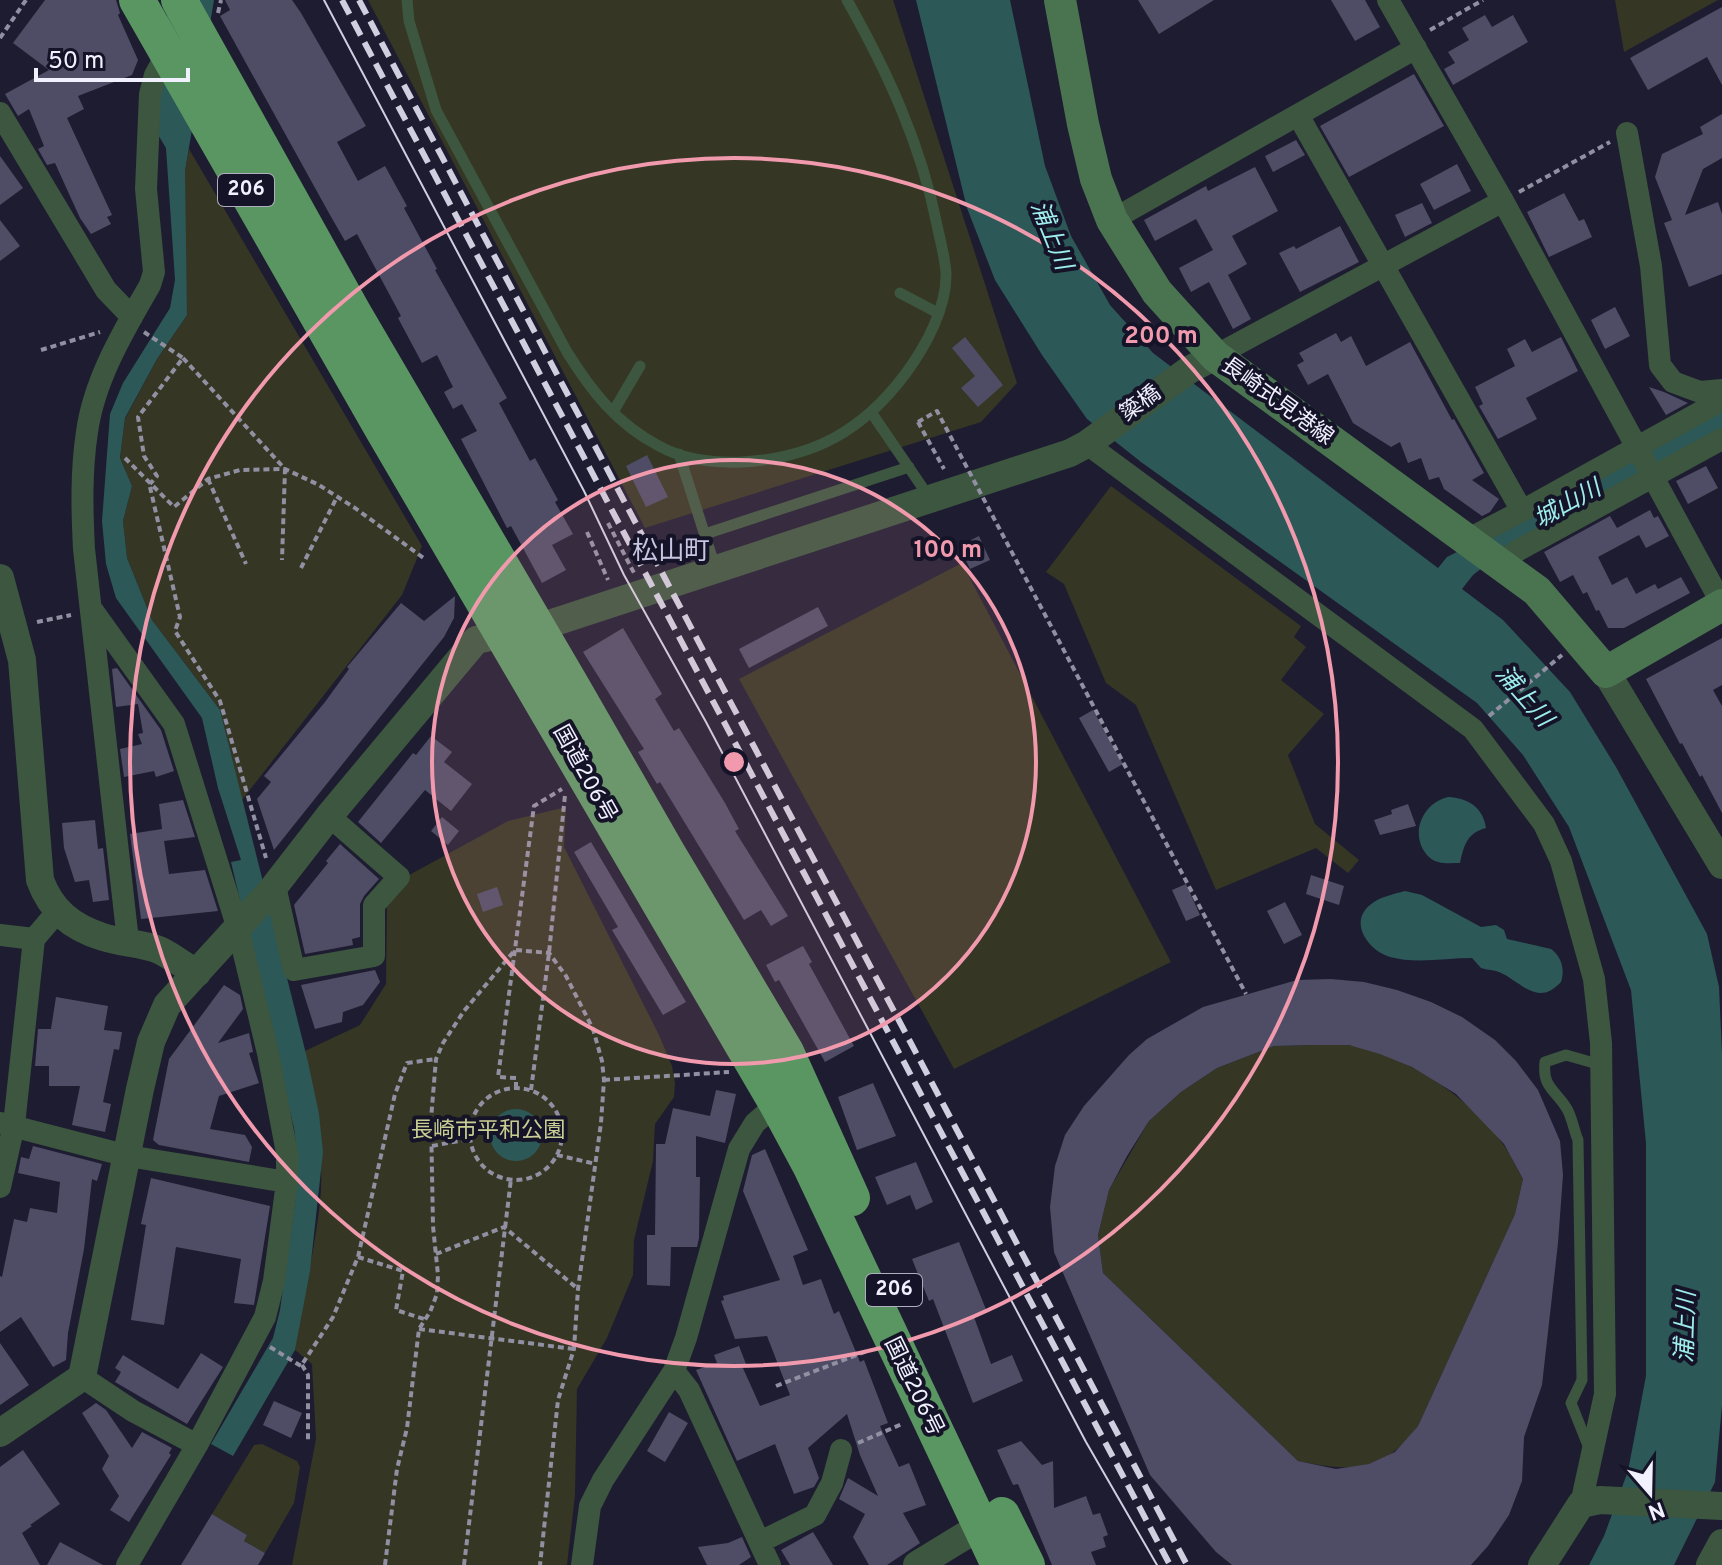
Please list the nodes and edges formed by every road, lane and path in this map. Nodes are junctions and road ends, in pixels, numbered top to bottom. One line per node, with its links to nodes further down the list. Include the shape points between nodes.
1 (26, 0): 9 (path)
2 (137, 0): 11 (highway, 国道206号 / 206)
3 (407, 0): 27 (lane, via 436,110 567,352 590,389)
4 (847, 0): 19 (lane, via 899,101 923,170 946,272)
5 (1060, 0): 16 (main road, 長崎式見港線, via 1083,124)
6 (1388, 0): 10 (street)
7 (1483, 0): 10 (path, via 1432,27)
8 (189, 10): 58 (highway, 国道206号 / 206)
9 (0, 38)
10 (1416, 48): 13 (street); 15 (street)
11 (170, 59): 20 (street, via 160,66 150,94 146,189 154,272); 58 (highway, 国道206号 / 206)
12 (0, 113): 20 (street, via 106,290)
13 (1298, 115): 16 (street); 17 (street)
14 (1627, 133): 15 (path); 25 (street, via 1651,266 1660,365 1673,382 1700,392)
15 (1503, 201): 17 (street); 31 (street)
16 (1112, 220): 23 (main road, 長崎式見港線)
17 (1384, 267): 23 (street); 41 (street)
18 (900, 293): 19 (lane)
19 (938, 313): 28 (lane, via 918,356)
20 (134, 324): 21 (path); 22 (path); 56 (street, via 106,368 87,431 81,498)
21 (41, 350)
22 (183, 358): 35 (path); 38 (path, via 138,417 144,456 157,476)
23 (1202, 363): 30 (street, 簗橋); 45 (main road, 長崎式見港線)
24 (640, 366): 27 (lane)
25 (1722, 390)
26 (1722, 400): 31 (street)
27 (613, 412): 32 (lane, via 632,429)
28 (871, 412): 32 (lane, via 832,439 784,458 723,463); 34 (lane)
29 (1722, 439): 36 (street)
30 (1090, 441): 39 (street, 簗橋, via 1070,453); 77 (street, via 1473,729 1544,824 1561,861 1594,979)
31 (1638, 448): 36 (street); 41 (street)
32 (679, 454): 44 (lane)
33 (125, 458): 38 (path)
34 (909, 467): 39 (lane); 44 (lane)
35 (285, 469): 37 (path, via 240,470); 40 (path); 47 (path)
36 (1653, 478): 49 (street); 55 (street)
37 (208, 479): 38 (path, via 174,507); 48 (path)
38 (149, 484): 66 (path, via 180,617 175,631 220,701)
39 (943, 495): 51 (street, 簗橋); 75 (path, bridge, via 918,422 937,411)
40 (337, 497): 46 (path); 50 (path)
41 (1522, 511): 45 (street)
42 (608, 523): 52 (path)
43 (587, 532): 53 (path)
44 (705, 534): 51 (lane)
45 (1464, 538): 49 (main road, 長崎式見港線)
46 (420, 554)
47 (282, 560)
48 (246, 564)
49 (1498, 564): 60 (main road, via 1537,591)
50 (301, 568)
51 (716, 570): 58 (street, 簗橋)
52 (636, 579)
53 (611, 586)
54 (2, 588): 57 (street)
55 (1722, 604): 60 (main road)
56 (93, 611): 57 (path); 68 (street, via 174,724); 71 (street)
57 (14, 626): 67 (street, via 22,660 40,880)
58 (520, 632): 64 (street, 簗橋, via 476,640); 78 (highway, 国道206号 / 206); 114 (highway, 国道206号 / 206, via 786,1052)
59 (1561, 656): 61 (path)
60 (1606, 672): 65 (street)
61 (1480, 724)
62 (566, 786): 73 (path)
63 (534, 806): 72 (path)
64 (329, 816): 66 (street, 簗橋); 66 (street, via 399,877 374,905 374,956 294,970)
65 (1722, 865)
66 (273, 889): 68 (street, 簗橋)
67 (57, 912): 70 (street); 71 (street, via 104,938)
68 (240, 928): 74 (street, 簗橋); 90 (street, via 286,1133)
69 (0, 935): 70 (street)
70 (34, 939): 83 (street)
71 (128, 941): 74 (street, via 158,950)
72 (515, 950): 73 (path); 76 (path, via 464,1011); 80 (path, via 498,1077 516,1078)
73 (549, 953): 79 (path, via 593,1029); 81 (path)
74 (197, 973): 87 (street, 簗橋, via 167,1005 151,1042)
75 (1246, 994)
76 (436, 1059): 85 (path); 94 (path, via 407,1063 395,1094)
77 (1601, 1065): 111 (street, via 1605,1394); 111 (lane, via 1566,1055 1545,1062 1544,1074 1552,1093 1567,1108 1578,1140 1582,1380 1571,1403)
78 (755, 1066): 79 (path, via 725,1073); 82 (highway, 国道206号 / 206)
79 (604, 1080): 88 (path)
80 (516, 1088): 81 (path); 84 (path, via 487,1098 477,1109)
81 (531, 1090): 86 (path, via 555,1109 562,1139)
82 (777, 1104): 99 (highway, 国道206号 / 206); 103 (street, via 755,1123 739,1149)
83 (7, 1124): 87 (street); 91 (street)
84 (470, 1139): 85 (path); 89 (path, via 483,1166)
85 (432, 1146): 93 (path)
86 (557, 1155): 88 (path); 89 (path, via 538,1174)
87 (128, 1156): 90 (street); 104 (street, 簗橋)
88 (596, 1164): 95 (path)
89 (511, 1179): 92 (path)
90 (287, 1182): 109 (street, via 265,1317)
91 (0, 1187)
92 (504, 1227): 93 (path); 95 (path); 98 (path)
93 (436, 1254): 96 (path, via 437,1294)
94 (358, 1257): 96 (path, via 403,1271 396,1310); 102 (path, via 333,1317)
95 (578, 1289): 101 (path)
96 (425, 1319): 97 (path)
97 (419, 1329): 98 (path); 118 (path)
98 (492, 1338): 101 (path); 119 (path)
99 (891, 1342): 105 (path); 106 (highway, 国道206号 / 206)
100 (267, 1345): 102 (path)
101 (574, 1349): 120 (path, via 558,1400)
102 (302, 1365): 108 (path, via 308,1375)
103 (674, 1371): 115 (street, via 689,1390); 121 (street, via 590,1506)
104 (82, 1377): 107 (street); 109 (street)
105 (776, 1386)
106 (926, 1414): 110 (path); 114 (highway, 国道206号 / 206)
107 (0, 1433)
108 (308, 1440)
109 (197, 1445): 117 (street)
110 (841, 1450): 115 (street, via 815,1515)
111 (1592, 1455): 112 (street)
112 (1590, 1502): 113 (street); 126 (street)
113 (1715, 1506)
114 (990, 1520): 123 (street); 124 (highway, 国道206号 / 206); 125 (highway, 国道206号 / 206)
115 (760, 1542): 122 (street)
116 (1722, 1543): 127 (street)
117 (127, 1565)
118 (385, 1565)
119 (464, 1565)
120 (540, 1565)
121 (582, 1565)
122 (770, 1565)
123 (917, 1565)
124 (999, 1565)
125 (1027, 1565)
126 (1542, 1565)
127 (1710, 1565)

